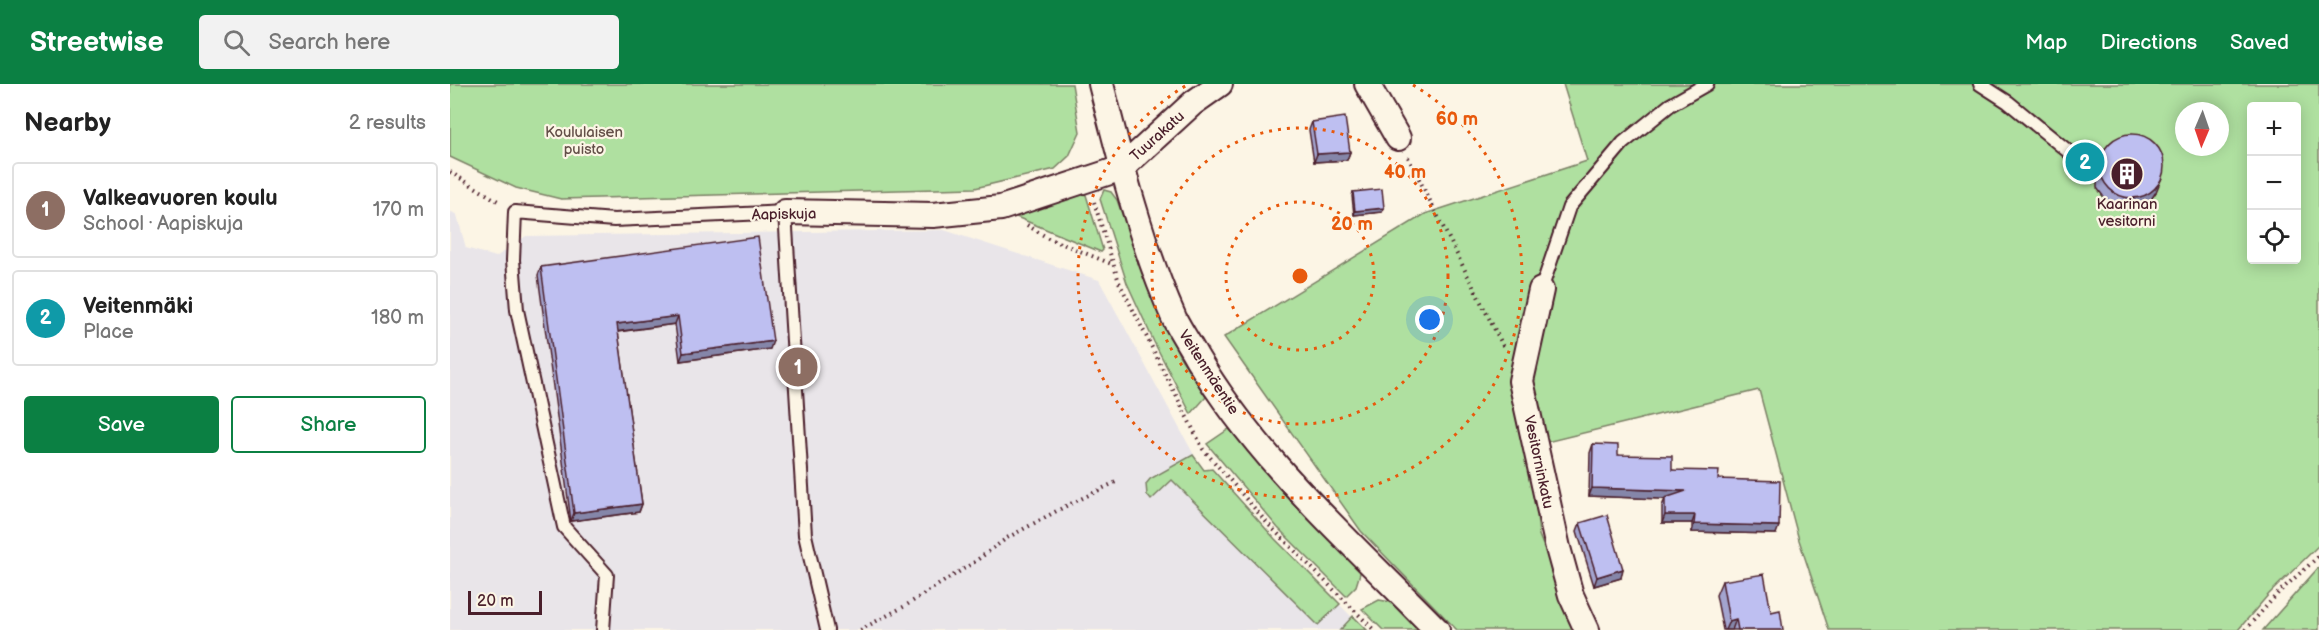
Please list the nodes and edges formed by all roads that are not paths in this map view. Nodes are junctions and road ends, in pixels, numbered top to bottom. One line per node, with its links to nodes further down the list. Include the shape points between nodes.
1 (1101, 84): 8 (street, Veitenmäentie)
2 (1220, 84): 8 (street, Tuurakatu, via 1193,103)
3 (1367, 84): 6 (street)
4 (1707, 84): 10 (lane, via 1670,105 1623,143 1569,207)
5 (1980, 84): 7 (lane)
6 (1398, 138)
7 (2069, 153)
8 (1122, 168): 9 (street, Aapiskuja, via 1001,208 933,215); 13 (street, Veitenmäentie, via 1175,319 1220,395 1271,460)
9 (785, 213): 11 (lane, Aapiskuja, via 614,220 516,212 513,260 517,310 564,527 607,575); 12 (lane, via 805,536)
10 (1541, 290): 14 (street, Vesitorninkatu, via 1521,381 1558,548 1571,595)
11 (603, 630)
12 (827, 630)
13 (1437, 630)
14 (1587, 630)

